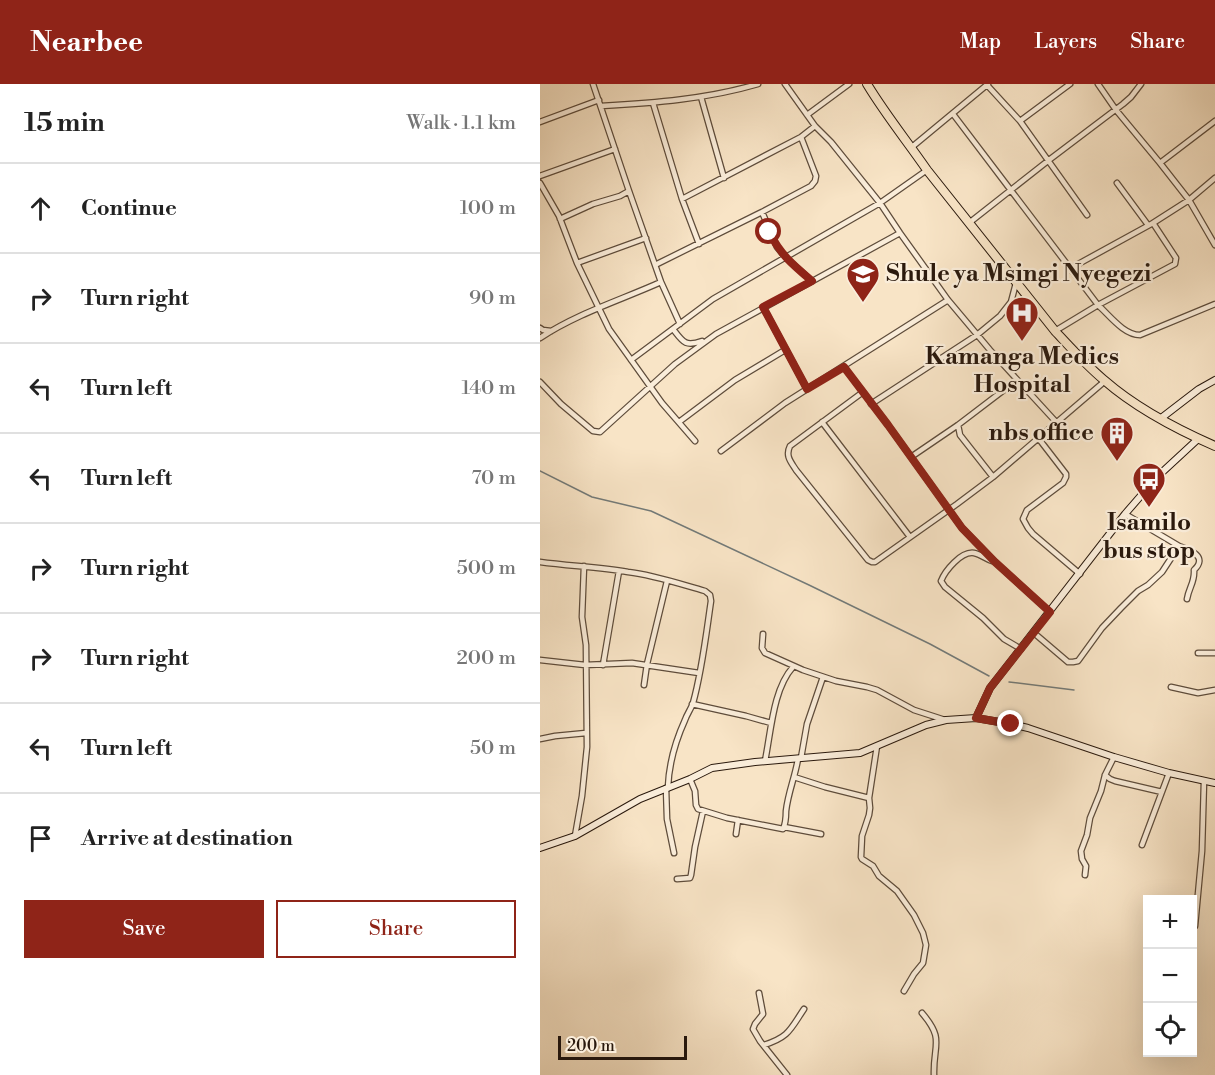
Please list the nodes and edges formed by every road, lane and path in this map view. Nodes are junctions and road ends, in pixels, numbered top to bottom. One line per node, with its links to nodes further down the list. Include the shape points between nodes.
1 (593, 84): 11 (street)
2 (758, 84): 10 (street)
3 (786, 84): 16 (street)
4 (849, 84): 16 (street)
5 (867, 84): 22 (highway)
6 (1070, 84): 17 (street)
7 (1098, 84): 14 (street)
8 (1141, 84): 14 (street)
9 (988, 85): 15 (street); 17 (street)
10 (701, 97): 12 (street); 28 (street)
11 (599, 100): 13 (street); 19 (street)
12 (653, 103): 13 (street); 34 (street)
13 (601, 106): 23 (street)
14 (1116, 110): 24 (street); 25 (street)
15 (952, 114): 22 (street); 32 (street)
16 (807, 115): 20 (street)
17 (1020, 121): 24 (street)
18 (1215, 121): 25 (street)
19 (540, 122)
20 (815, 126): 21 (street); 36 (street)
21 (801, 136): 28 (street); 37 (street, via 815,181)
22 (912, 147): 26 (highway)
23 (615, 149): 27 (street); 33 (street)
24 (1049, 160): 32 (street); 38 (street)
25 (1160, 162): 35 (street)
26 (927, 170): 36 (street); 40 (highway)
27 (540, 176)
28 (724, 178): 34 (street)
29 (1215, 178): 35 (street)
30 (540, 183): 39 (street)
31 (1117, 183): 41 (street)
32 (1011, 190): 40 (street); 49 (street)
33 (629, 191): 39 (street); 43 (street)
34 (682, 199): 44 (street)
35 (1189, 200): 41 (street); 45 (street)
36 (880, 203): 42 (street); 46 (street)
37 (762, 212): 44 (street); 46 (street)
38 (1087, 215)
39 (560, 219): 47 (street)
40 (969, 223): 50 (highway)
41 (1151, 224): 49 (street); 55 (street, via 1176,258 1175,264)
42 (900, 233): 51 (street); 53 (street)
43 (646, 238): 47 (street); 48 (street)
44 (699, 244): 48 (street)
45 (1215, 246)
46 (785, 257): 51 (street); 58 (street, via 713,299)
47 (577, 263): 56 (street)
48 (655, 265): 52 (street)
49 (1071, 268): 55 (street)
50 (1016, 280): 62 (highway); 63 (street, via 1011,302)
51 (812, 281): 57 (street)
52 (662, 282): 56 (street); 58 (street)
53 (948, 300): 63 (street); 68 (street)
54 (1215, 304): 55 (street, via 1140,335 1128,332)
55 (1098, 305): 62 (street)
56 (598, 307): 61 (street); 67 (street)
57 (763, 307): 65 (street); 66 (street)
58 (680, 324): 60 (street)
59 (540, 328): 61 (street)
60 (673, 329): 65 (street, via 686,344); 67 (street)
61 (551, 331): 64 (street)
62 (1055, 331): 71 (highway)
63 (977, 335): 69 (street); 76 (street)
64 (540, 338)
65 (706, 340): 73 (street)
66 (785, 350): 74 (street); 78 (street, via 735,380)
67 (631, 360): 73 (street)
68 (844, 367): 74 (street); 75 (street)
69 (1017, 380): 80 (street); 81 (street)
70 (1215, 380): 77 (street)
71 (1105, 381): 77 (highway); 80 (street)
72 (540, 382): 73 (street, via 598,432)
73 (650, 386): 78 (street)
74 (807, 389): 86 (street)
75 (862, 393): 76 (street); 79 (street)
76 (871, 404): 87 (street)
77 (1160, 419): 83 (highway)
78 (679, 422): 84 (street)
79 (822, 422): 91 (street); 91 (street, via 789,448 788,457 796,470 869,561 875,561)
80 (1057, 423): 82 (street)
81 (958, 425): 87 (street); 88 (street, via 960,435)
82 (1039, 439): 88 (street); 97 (street, via 1066,477 1023,519 1033,534)
83 (1198, 439): 85 (highway); 90 (street)
84 (694, 441)
85 (1215, 446)
86 (721, 451)
87 (911, 457): 89 (street)
88 (993, 477): 89 (street)
89 (948, 510): 91 (street); 94 (street)
90 (1125, 514): 92 (street); 97 (street)
91 (910, 537)
92 (1179, 546): 99 (street, via 1200,561); 101 (street, via 1162,572 1102,628 1078,661 1068,662)
93 (540, 562): 95 (street)
94 (995, 562): 100 (street); 103 (street, via 970,552 958,558 941,581 1004,639)
95 (584, 566): 96 (street); 108 (street)
96 (619, 571): 98 (street); 109 (street)
97 (1080, 574): 100 (street)
98 (667, 581): 107 (street); 111 (street, via 710,595)
99 (1187, 599)
100 (1050, 612): 101 (street)
101 (1034, 633): 103 (street)
102 (763, 634): 110 (street, via 765,652)
103 (1021, 649): 117 (street, via 990,688)
104 (1198, 652): 105 (street)
105 (1215, 653)
106 (540, 660): 108 (street)
107 (647, 664): 109 (street); 111 (street); 113 (street)
108 (585, 665): 109 (street); 120 (street)
109 (603, 665)
110 (794, 667): 112 (street); 119 (street, via 785,679)
111 (699, 673): 116 (street)
112 (823, 677): 118 (street, via 877,690 914,710); 124 (street)
113 (644, 685)
114 (1171, 687): 115 (street, via 1198,693)
115 (1215, 690)
116 (692, 704): 119 (street); 132 (street, via 672,754)
117 (976, 718): 118 (street); 123 (street, via 1028,728)
118 (946, 720): 122 (street)
119 (771, 723): 125 (street)
120 (586, 733): 121 (street); 140 (street)
121 (540, 739)
122 (877, 746): 124 (street, via 860,753); 134 (street)
123 (1114, 757): 126 (street); 127 (street)
124 (800, 759): 125 (street); 128 (street)
125 (765, 761): 129 (street, via 712,768)
126 (1169, 773): 130 (street); 133 (street)
127 (1105, 775): 133 (street); 144 (street, via 1081,851)
128 (794, 777): 134 (street); 137 (street)
129 (690, 780): 132 (street); 135 (street, via 696,807)
130 (1204, 782): 131 (street); 146 (street)
131 (1215, 783)
132 (667, 788): 140 (street); 143 (street, via 667,819)
133 (1162, 792): 141 (street)
134 (869, 798): 147 (street, via 861,858 906,902 925,940 923,963)
135 (703, 811): 136 (street); 145 (street, via 690,878)
136 (738, 820): 137 (street); 138 (street)
137 (784, 827): 139 (street)
138 (736, 834)
139 (821, 834)
140 (575, 836): 142 (street)
141 (1142, 845)
142 (540, 848)
143 (674, 854)
144 (1085, 875)
145 (677, 879)
146 (1197, 905)
147 (904, 992)
148 (759, 993): 151 (street, via 763,1014 753,1029)
149 (804, 1009): 151 (street, via 786,1035)
150 (922, 1012): 153 (street, via 935,1034)
151 (764, 1045): 152 (street)
152 (787, 1075)
153 (934, 1075)

